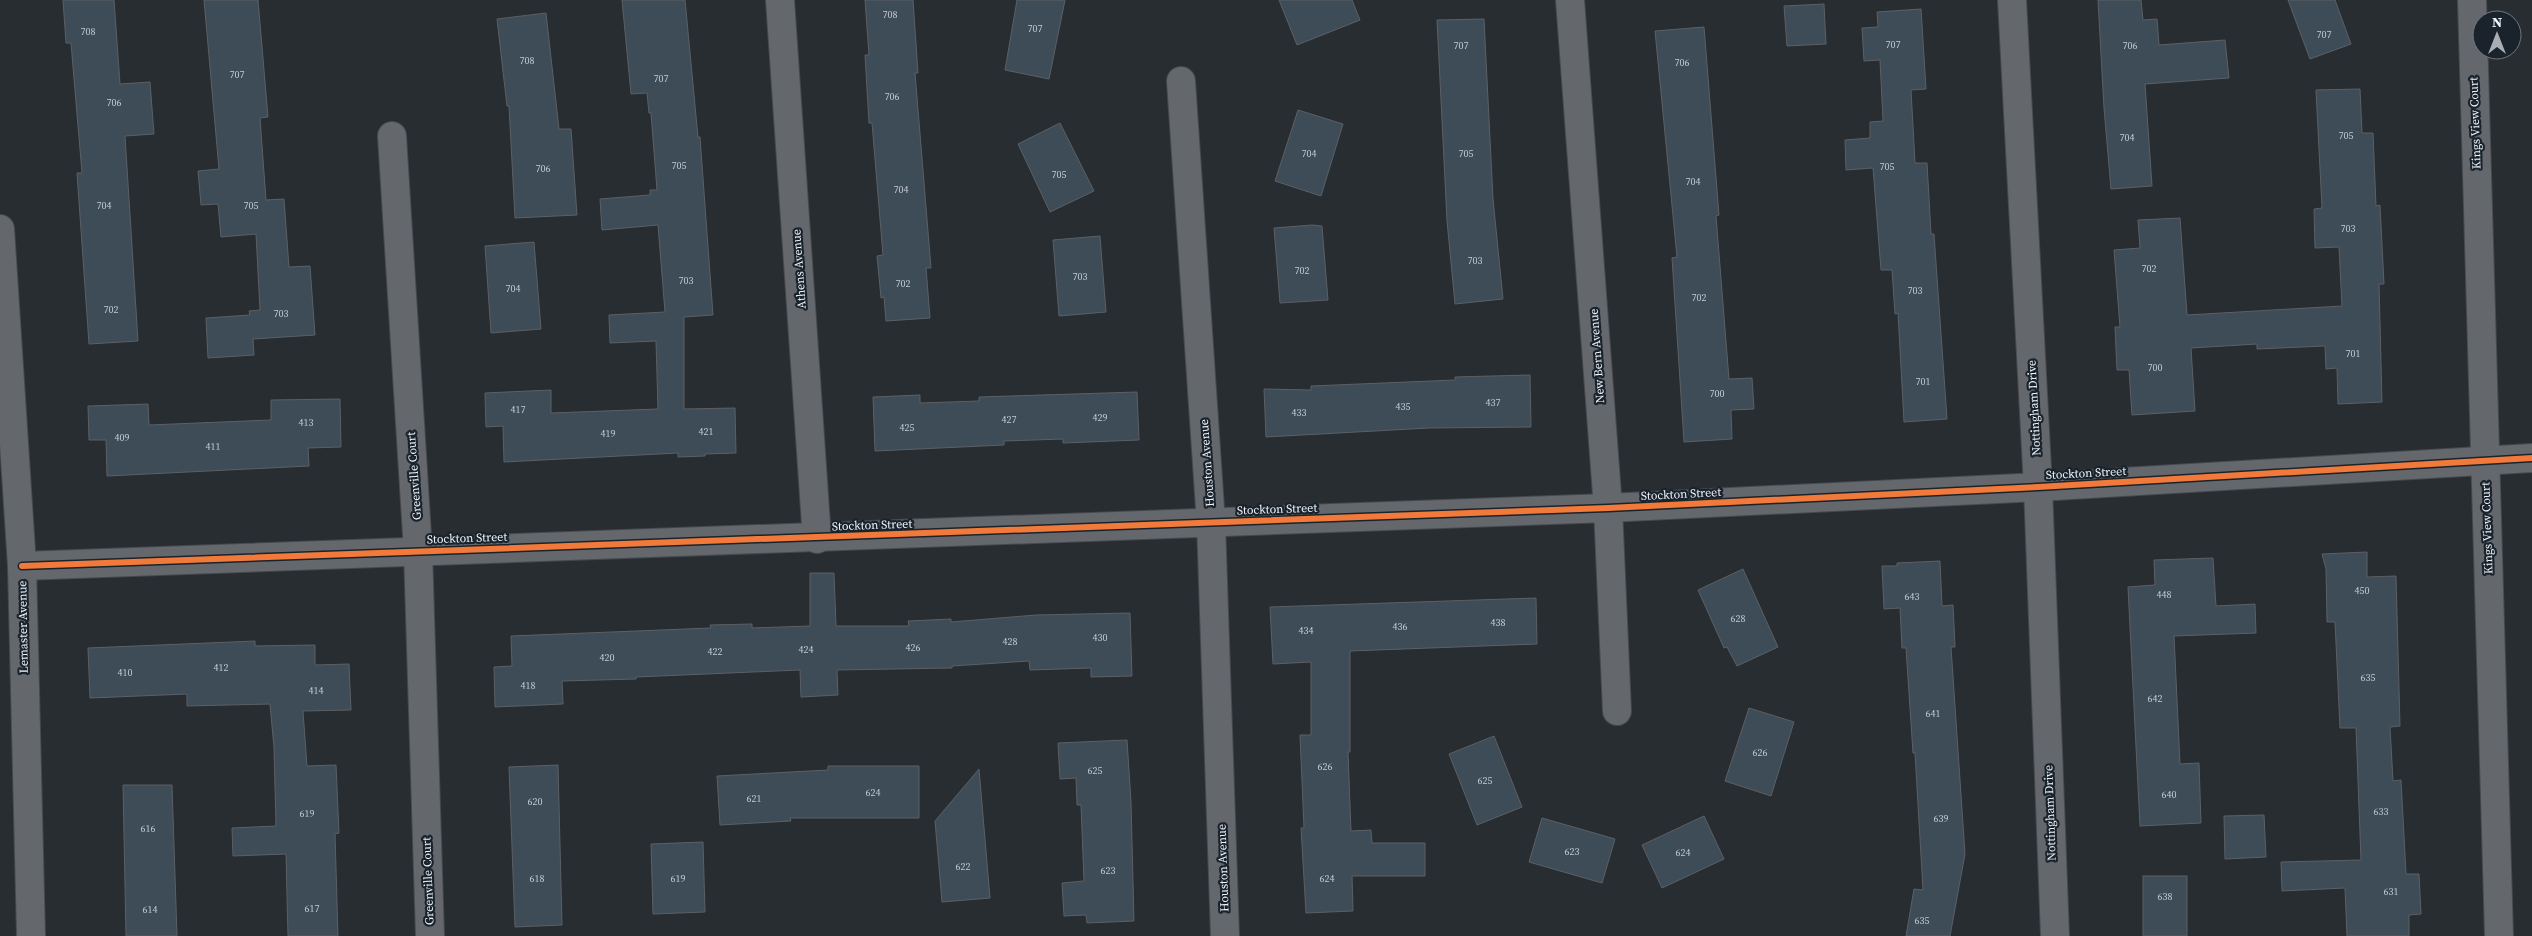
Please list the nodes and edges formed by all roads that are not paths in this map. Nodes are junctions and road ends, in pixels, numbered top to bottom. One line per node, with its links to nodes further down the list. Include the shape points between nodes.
1 (780, 0): 13 (street, Athens Avenue)
2 (1570, 0): 11 (street, New Bern Avenue)
3 (2012, 0): 10 (street, Nottingham Drive)
4 (2472, 0): 9 (street, Kings View Court)
5 (1181, 80): 12 (street, Houston Avenue)
6 (392, 136): 14 (street, Greenville Court)
7 (0, 229): 15 (street, Lemaster Avenue)
8 (2532, 458): 9 (street, Stockton Street)
9 (2484, 461): 10 (street, Stockton Street); 21 (street, Kings View Court)
10 (2038, 487): 11 (street, Stockton Street); 20 (street, Nottingham Drive)
11 (1608, 508): 12 (street, Stockton Street); 16 (street, New Bern Avenue)
12 (1211, 523): 13 (street, Stockton Street); 19 (street, Houston Avenue)
13 (817, 538): 14 (street, Stockton Street)
14 (418, 551): 15 (street, Stockton Street); 18 (street, Greenville Court)
15 (22, 566): 17 (street, Lemaster Avenue)
16 (1616, 712)
17 (32, 936)
18 (430, 936)
19 (1225, 936)
20 (2055, 936)
21 (2499, 936)

